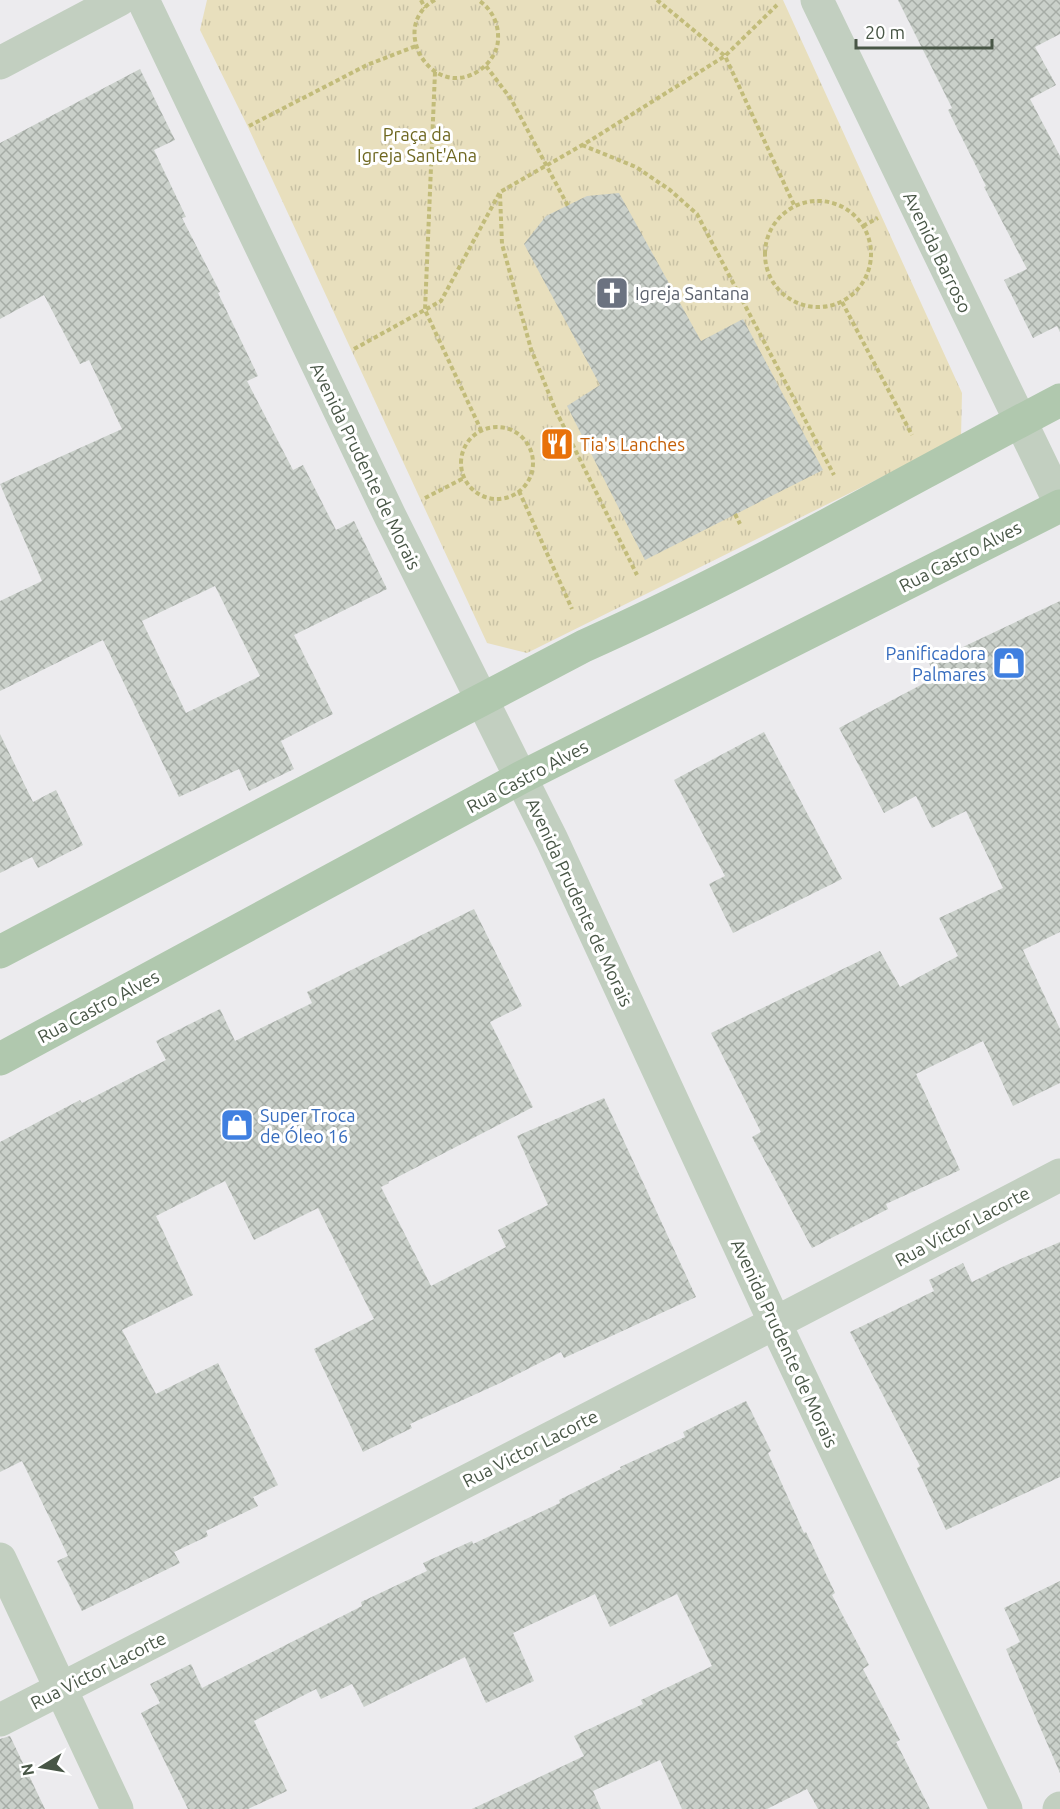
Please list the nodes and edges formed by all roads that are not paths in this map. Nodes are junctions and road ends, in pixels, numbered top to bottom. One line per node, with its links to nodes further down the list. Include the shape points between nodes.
1 (119, 0): 4 (street)
2 (143, 0): 8 (street, Avenida Prudente de Morais, via 390,516)
3 (817, 0): 6 (street, Avenida Barroso)
4 (0, 63)
5 (1060, 400): 6 (main road)
6 (1020, 421): 7 (street, Avenida Barroso); 8 (main road)
7 (1060, 504): 9 (main road, Rua Castro Alves)
8 (483, 700): 9 (street, Avenida Prudente de Morais); 10 (main road)
9 (522, 777): 11 (main road, Rua Castro Alves); 13 (street, Avenida Prudente de Morais)
10 (0, 952)
11 (0, 1059)
12 (1060, 1175): 13 (street, Rua Victor Lacorte)
13 (775, 1323): 15 (street, Rua Victor Lacorte); 18 (street, Avenida Prudente de Morais)
14 (0, 1559): 15 (street)
15 (61, 1689): 16 (street, Rua Victor Lacorte); 17 (street)
16 (0, 1720)
17 (117, 1809)
18 (1006, 1809)

